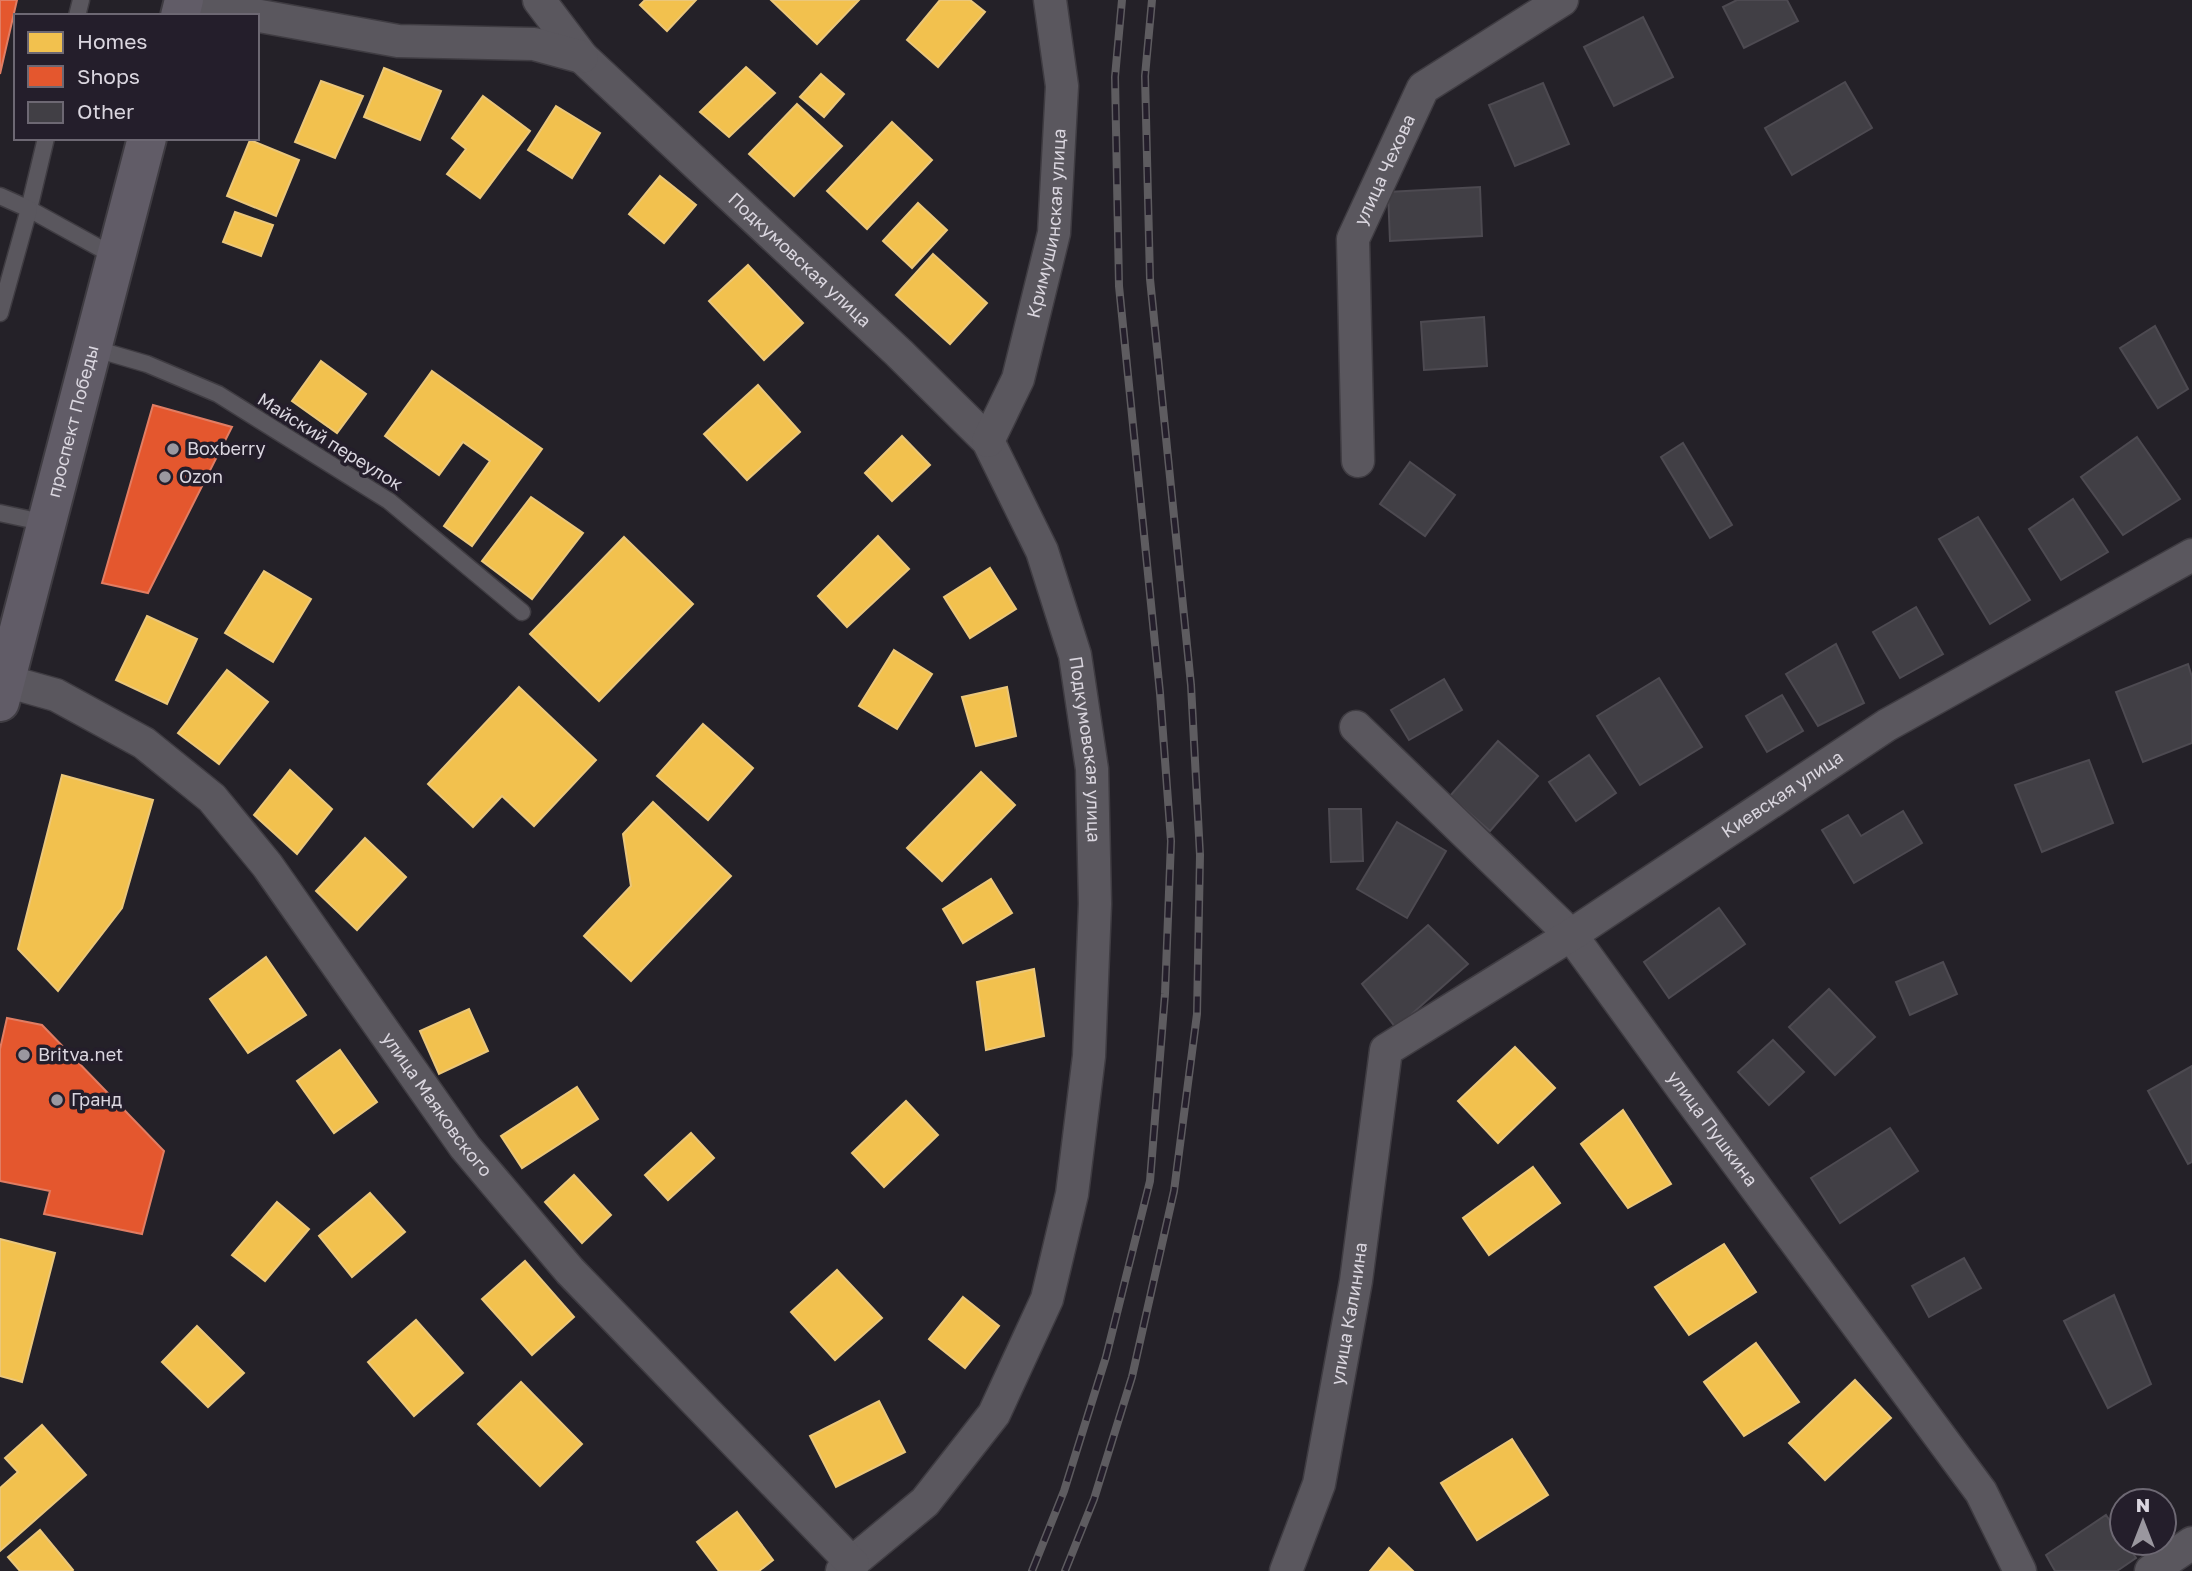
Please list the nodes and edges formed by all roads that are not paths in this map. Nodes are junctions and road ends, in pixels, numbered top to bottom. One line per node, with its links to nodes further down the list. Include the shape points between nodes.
1 (539, 0): 7 (street, Подкумовская улица)
2 (1050, 0): 15 (street, Кримушинская улица, via 1062,86 1054,233 1018,379)
3 (1562, 0): 16 (street, улица Чехова, via 1423,88 1353,239)
4 (182, 6): 5 (street, Подкумовская улица)
5 (231, 14)
6 (259, 18): 7 (street, Подкумовская улица, via 398,41 534,44)
7 (582, 57): 15 (street, Подкумовская улица)
8 (46, 140): 11 (lane)
9 (146, 140): 12 (main road, проспект Победы)
10 (0, 196): 11 (lane)
11 (29, 209): 12 (lane); 13 (lane)
12 (116, 257): 14 (main road, проспект Победы)
13 (0, 313)
14 (92, 348): 18 (main road, проспект Победы); 20 (lane, Майский переулок, via 147,364 218,394 389,501)
15 (988, 441): 27 (street, Подкумовская улица, via 1042,551 1075,655 1092,769 1095,904 1089,1056 1072,1194 1047,1299 994,1413 925,1502)
16 (1358, 461)
17 (0, 513): 18 (lane)
18 (46, 523): 21 (main road, проспект Победы)
19 (2192, 555): 24 (street, Киевская улица, via 1888,725)
20 (522, 612)
21 (8, 638): 22 (main road, проспект Победы)
22 (3, 691): 27 (street, улица Маяковского, via 56,695 132,737 212,798 267,865 465,1147 570,1271)
23 (1356, 727): 24 (street, улица Пушкина)
24 (1572, 935): 25 (street, Киевская улица); 29 (street, улица Пушкина, via 1982,1492)
25 (1386, 1050): 28 (street, улица Калинина, via 1356,1281 1319,1484)
26 (2192, 1543): 30 (street)
27 (847, 1567)
28 (1286, 1571)
29 (2020, 1571)
30 (2151, 1571)

